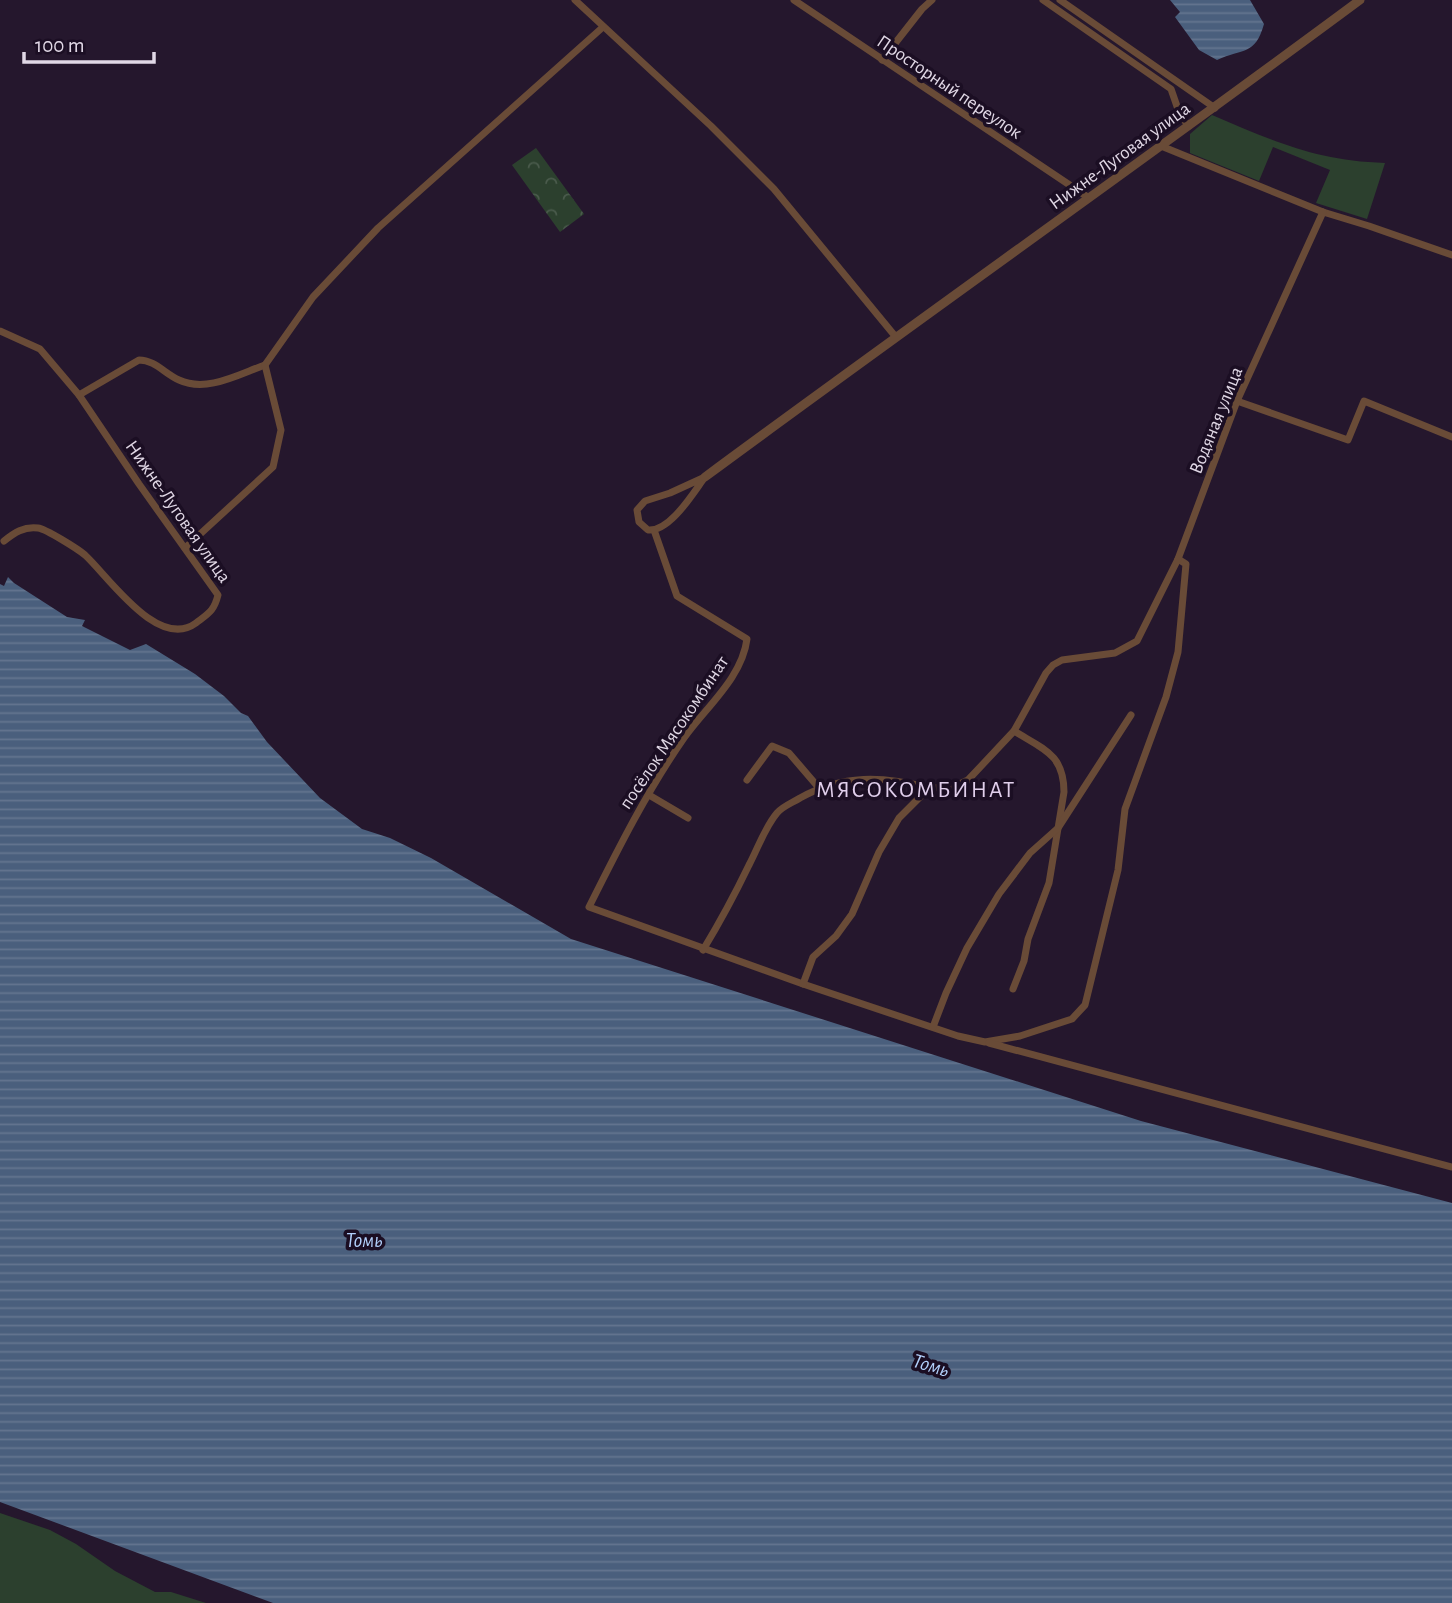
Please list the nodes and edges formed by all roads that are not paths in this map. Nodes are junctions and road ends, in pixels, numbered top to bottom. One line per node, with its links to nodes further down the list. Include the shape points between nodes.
1 (575, 0): 7 (street)
2 (794, 0): 8 (street, Просторный переулок)
3 (932, 0): 8 (street)
4 (1043, 0): 10 (street, via 1171,89)
5 (1060, 0): 9 (street)
6 (1360, 0): 9 (street, Нижне-Луговая улица)
7 (603, 27): 16 (street, via 774,189); 17 (street, via 378,228 313,297)
8 (882, 60): 12 (street, Просторный переулок)
9 (1215, 108): 10 (street, Нижне-Луговая улица)
10 (1189, 127): 11 (street, Нижне-Луговая улица)
11 (1161, 146): 12 (street, Нижне-Луговая улица); 13 (street)
12 (1089, 198): 16 (street, Нижне-Луговая улица)
13 (1323, 212): 14 (street); 19 (street, Водяная улица)
14 (1452, 256)
15 (0, 331): 18 (street, Нижне-Луговая улица, via 40,349)
16 (895, 336): 21 (street, Нижне-Луговая улица)
17 (265, 365): 18 (street, via 212,384 196,384 139,360); 24 (street, via 281,430 273,467)
18 (79, 395): 24 (street, Нижне-Луговая улица)
19 (1237, 401): 20 (street, via 1348,440 1364,401); 25 (street, Водяная улица)
20 (1452, 438)
21 (705, 477): 22 (street, via 678,512); 22 (street, via 640,505 639,522)
22 (654, 530): 31 (street, посёлок Мясокомбинат, via 677,596 747,639 734,672 684,738)
23 (4, 541): 24 (street, Нижне-Луговая улица, via 18,530 39,528 85,554 115,590 155,622 175,630 191,626 214,609 218,595)
24 (185, 548)
25 (1178, 559): 27 (street, Водяная улица, via 1137,640 1115,653 1053,665); 38 (street, посёлок Мясокомбинат, via 1186,564 1178,652 1125,809 1118,870 1085,1005 1072,1019)
26 (1131, 715): 33 (street)
27 (1014, 731): 30 (street, via 968,780); 33 (street, via 1061,765 1064,792)
28 (747, 780): 29 (street, via 772,746 789,752)
29 (819, 788): 30 (street, via 876,778); 34 (street, via 775,815)
30 (929, 788): 35 (street, via 899,818 852,914 813,957)
31 (649, 795): 32 (street); 34 (street, посёлок Мясокомбинат, via 589,907)
32 (688, 818)
33 (1058, 828): 36 (street, via 1049,883); 37 (street, via 1030,853 999,894 967,948)
34 (703, 950): 35 (street, посёлок Мясокомбинат)
35 (803, 984): 37 (street, посёлок Мясокомбинат)
36 (1013, 989)
37 (933, 1027): 38 (street, посёлок Мясокомбинат)
38 (985, 1042): 39 (street)
39 (1452, 1167)

